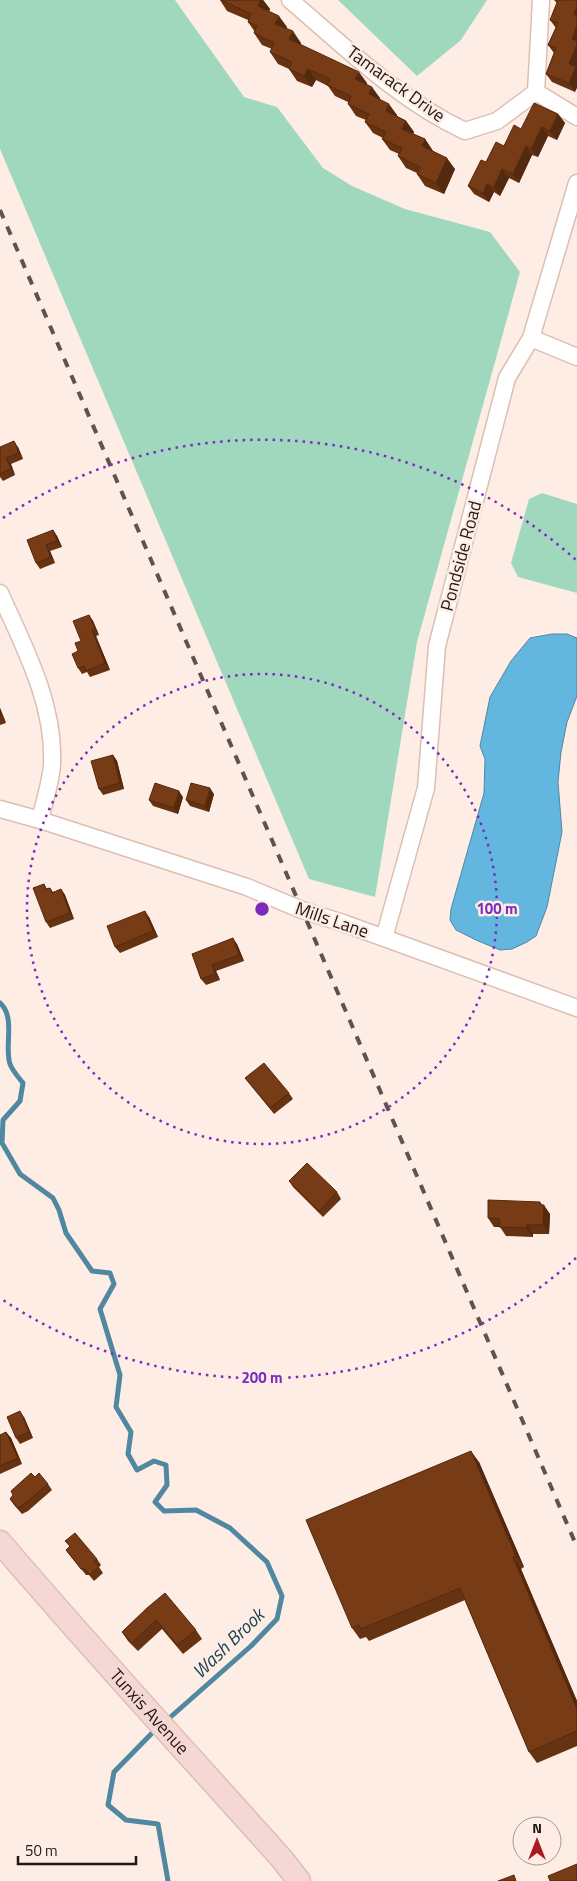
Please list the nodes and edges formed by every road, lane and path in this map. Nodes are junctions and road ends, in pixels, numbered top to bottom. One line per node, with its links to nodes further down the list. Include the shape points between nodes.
1 (290, 0): 3 (street, Tamarack Drive, via 378,75 440,119 465,131 497,121)
2 (541, 0): 3 (street)
3 (536, 92): 4 (street)
4 (577, 117)
5 (577, 183): 6 (street, Pondside Road)
6 (531, 338): 7 (street); 11 (street, Pondside Road, via 507,378 437,646 426,788)
7 (577, 357)
8 (0, 594): 10 (street, via 34,670 50,722 52,764)
9 (0, 809): 10 (street, Mills Lane)
10 (40, 820): 11 (street, Mills Lane, via 247,887)
11 (384, 938): 12 (street, Mills Lane)
12 (577, 1008)
13 (0, 1542): 14 (main road, Tunxis Avenue)
14 (299, 1881)

